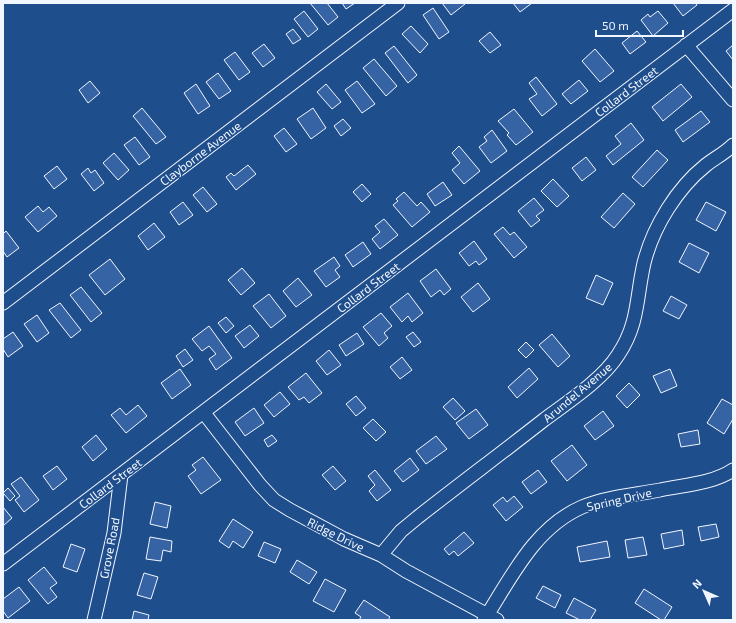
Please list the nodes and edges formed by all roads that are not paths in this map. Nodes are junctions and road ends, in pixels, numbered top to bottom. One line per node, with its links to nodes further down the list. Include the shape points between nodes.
1 (398, 3): 6 (street, Clayborne Avenue)
2 (733, 10): 3 (street, Collard Street)
3 (686, 46): 4 (street); 7 (street, Collard Street)
4 (733, 100)
5 (733, 145): 10 (street, Arundel Avenue, via 688,182 661,220 644,262 632,330 609,366 576,396 401,531)
6 (3, 303)
7 (204, 412): 9 (street, Collard Street); 10 (street, Ridge Drive, via 274,500 344,539)
8 (733, 470): 12 (street, Spring Drive, via 713,479 598,502 567,515 549,528 532,547)
9 (121, 475): 11 (street, Collard Street); 13 (street, Grove Road, via 114,533)
10 (381, 555): 12 (street, Ridge Drive)
11 (3, 564)
12 (489, 618)
13 (94, 620)

